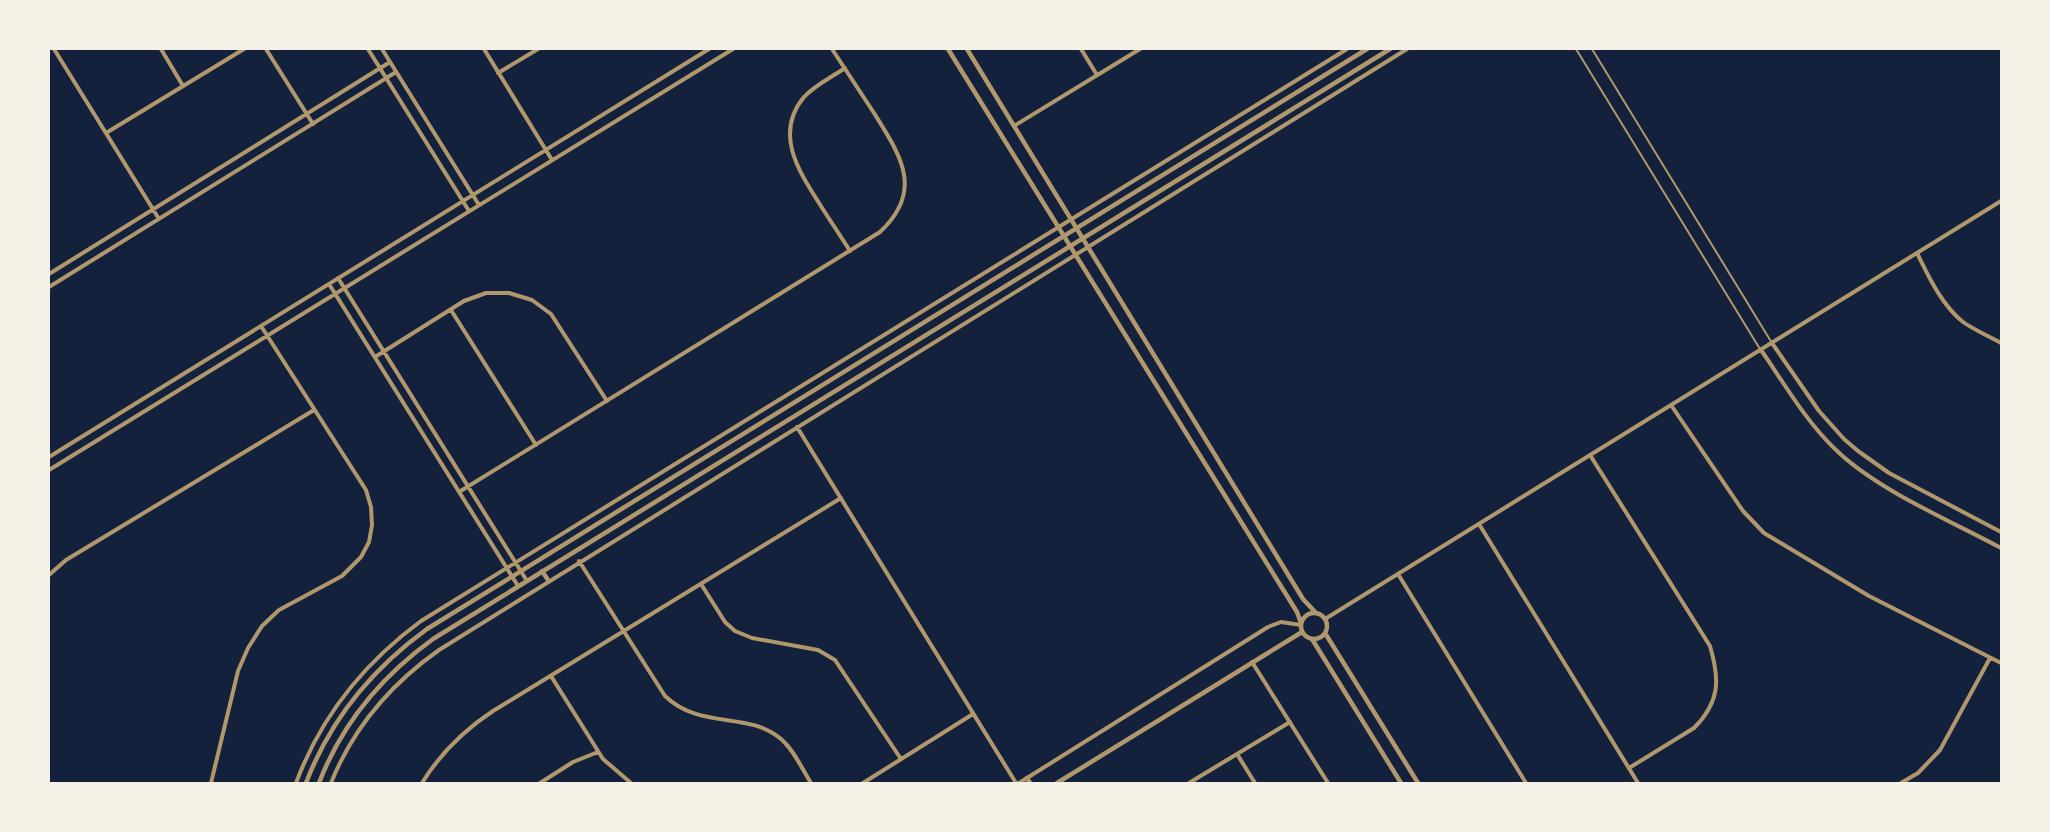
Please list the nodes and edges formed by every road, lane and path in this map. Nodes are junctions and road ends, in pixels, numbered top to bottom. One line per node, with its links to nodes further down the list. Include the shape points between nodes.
1 (54, 49): 33 (street)
2 (161, 49): 29 (street)
3 (244, 49): 29 (street)
4 (266, 49): 30 (street)
5 (368, 49): 23 (street)
6 (382, 49): 22 (street)
7 (484, 49): 26 (street)
8 (538, 49): 26 (street)
9 (709, 49): 34 (street)
10 (732, 49): 35 (street)
11 (832, 49): 24 (street)
12 (948, 49): 45 (street)
13 (967, 49): 32 (street)
14 (1081, 49): 27 (street)
15 (1140, 49): 27 (street)
16 (1347, 49): 43 (street)
17 (1367, 49): 44 (street)
18 (1390, 49): 47 (street)
19 (1407, 49): 49 (street)
20 (1576, 49): 64 (lane)
21 (1592, 49): 62 (lane)
22 (390, 62): 23 (street); 25 (street)
23 (380, 68): 28 (street); 30 (street)
24 (845, 68): 50 (street, via 804,98 793,120 790,138 793,157 801,175); 50 (street, via 897,150 904,182 900,206 892,220 880,232)
25 (396, 72): 28 (street); 36 (street)
26 (498, 73): 34 (street)
27 (1097, 75): 32 (street)
28 (387, 78): 31 (street); 37 (street)
29 (183, 86): 33 (street)
30 (307, 114): 31 (street); 40 (street)
31 (313, 124): 42 (street)
32 (1014, 126): 43 (street)
33 (106, 133): 40 (street)
34 (546, 150): 35 (street); 36 (street)
35 (552, 160): 39 (street)
36 (472, 195): 37 (street); 39 (street)
37 (463, 201): 41 (street); 54 (street)
38 (2001, 202): 51 (street)
39 (479, 205): 41 (street)
40 (153, 209): 42 (street); 53 (street)
41 (469, 211): 57 (street)
42 (159, 219): 56 (street)
43 (1072, 219): 44 (street); 45 (street)
44 (1077, 227): 46 (street); 47 (street)
45 (1058, 228): 46 (street); 84 (street)
46 (1063, 235): 48 (street); 86 (street)
47 (1084, 238): 48 (street); 49 (street)
48 (1070, 246): 52 (street); 87 (street)
49 (1088, 246): 52 (street); 78 (street)
50 (850, 251): 67 (street)
51 (1917, 253): 62 (street); 63 (street, via 1949,308 1963,322)
52 (1075, 255): 70 (street); 80 (street)
53 (49, 274)
54 (338, 278): 55 (street); 57 (street)
55 (329, 284): 58 (street); 60 (street)
56 (49, 287)
57 (345, 288): 58 (street); 65 (street)
58 (335, 294): 61 (street); 66 (street)
59 (450, 310): 65 (street); 67 (street, via 471,298 494,292 517,295 539,304 551,314); 71 (street)
60 (261, 326): 61 (street); 73 (street)
61 (267, 336): 69 (street); 74 (street)
62 (1772, 343): 64 (street); 81 (street, via 1819,411 1858,451 1889,473)
63 (2001, 343)
64 (1761, 350): 68 (street); 82 (street, via 1820,434 1848,461 1887,487)
65 (384, 351): 66 (street); 75 (street)
66 (374, 357): 76 (street)
67 (607, 401): 71 (street)
68 (1671, 405): 72 (street); 102 (street, via 1743,511 1764,533 1869,596)
69 (314, 410): 89 (street, via 66,560); 113 (street, via 366,490 372,516 371,533 361,558 349,571 289,603 254,637 238,671)
70 (797, 426): 77 (street); 83 (street)
71 (536, 445): 75 (street)
72 (1590, 455): 79 (street); 111 (street, via 1710,646 1716,667 1717,684 1713,700 1702,720)
73 (49, 457)
74 (49, 470)
75 (468, 487): 76 (street); 84 (street)
76 (459, 492): 85 (street)
77 (841, 498): 93 (street); 106 (street)
78 (1256, 522): 80 (street); 95 (street, via 1303,599)
79 (1479, 524): 88 (street); 111 (street)
80 (1245, 528): 97 (street, via 1297,612)
81 (2001, 532)
82 (2001, 548)
83 (579, 561): 92 (street); 98 (street)
84 (516, 562): 85 (street); 86 (street)
85 (506, 568): 90 (street); 114 (street, via 421,621 372,662 332,711)
86 (521, 571): 90 (street); 91 (street)
87 (542, 571): 91 (street); 92 (street)
88 (1398, 574): 96 (street); 131 (street)
89 (49, 575)
90 (512, 576): 94 (street); 115 (street, via 427,629 379,669 340,717)
91 (527, 580): 94 (street)
92 (548, 580): 117 (street, via 408,673 358,731)
93 (700, 584): 98 (street); 110 (street, via 725,622 735,631 752,638 818,650 835,660)
94 (518, 586): 116 (street, via 433,639 387,677 350,723)
95 (1316, 612): 96 (street); 97 (street, via 1306,614)
96 (1325, 619): 100 (street)
97 (1301, 624): 99 (street); 112 (street, via 1288,622 1268,627)
98 (624, 631): 105 (street); 121 (street, via 671,702 692,714 755,726 774,734 790,748)
99 (1302, 632): 101 (street); 103 (street)
100 (1325, 633): 101 (street); 130 (street)
101 (1312, 639): 129 (street)
102 (1990, 658): 104 (street); 133 (street, via 1940,750 1918,773)
103 (1252, 662): 107 (street); 125 (street)
104 (2001, 664)
105 (551, 676): 108 (street); 118 (street, via 466,730)
106 (973, 714): 110 (street); 123 (street)
107 (1290, 722): 109 (street); 128 (street)
108 (598, 752): 119 (street, via 573,762); 120 (street, via 611,768)
109 (1237, 754): 126 (street); 127 (street)
110 (901, 759): 122 (street)
111 (1629, 768): 132 (street)
112 (1027, 778): 123 (street); 124 (street)
113 (211, 783)
114 (296, 783)
115 (306, 783)
116 (319, 783)
117 (331, 783)
118 (422, 783)
119 (540, 783)
120 (631, 783)
121 (811, 783)
122 (863, 783)
123 (1017, 783)
124 (1030, 783)
125 (1057, 783)
126 (1189, 783)
127 (1255, 783)
128 (1328, 783)
129 (1401, 783)
130 (1418, 783)
131 (1526, 783)
132 (1638, 783)
133 (1901, 783)

